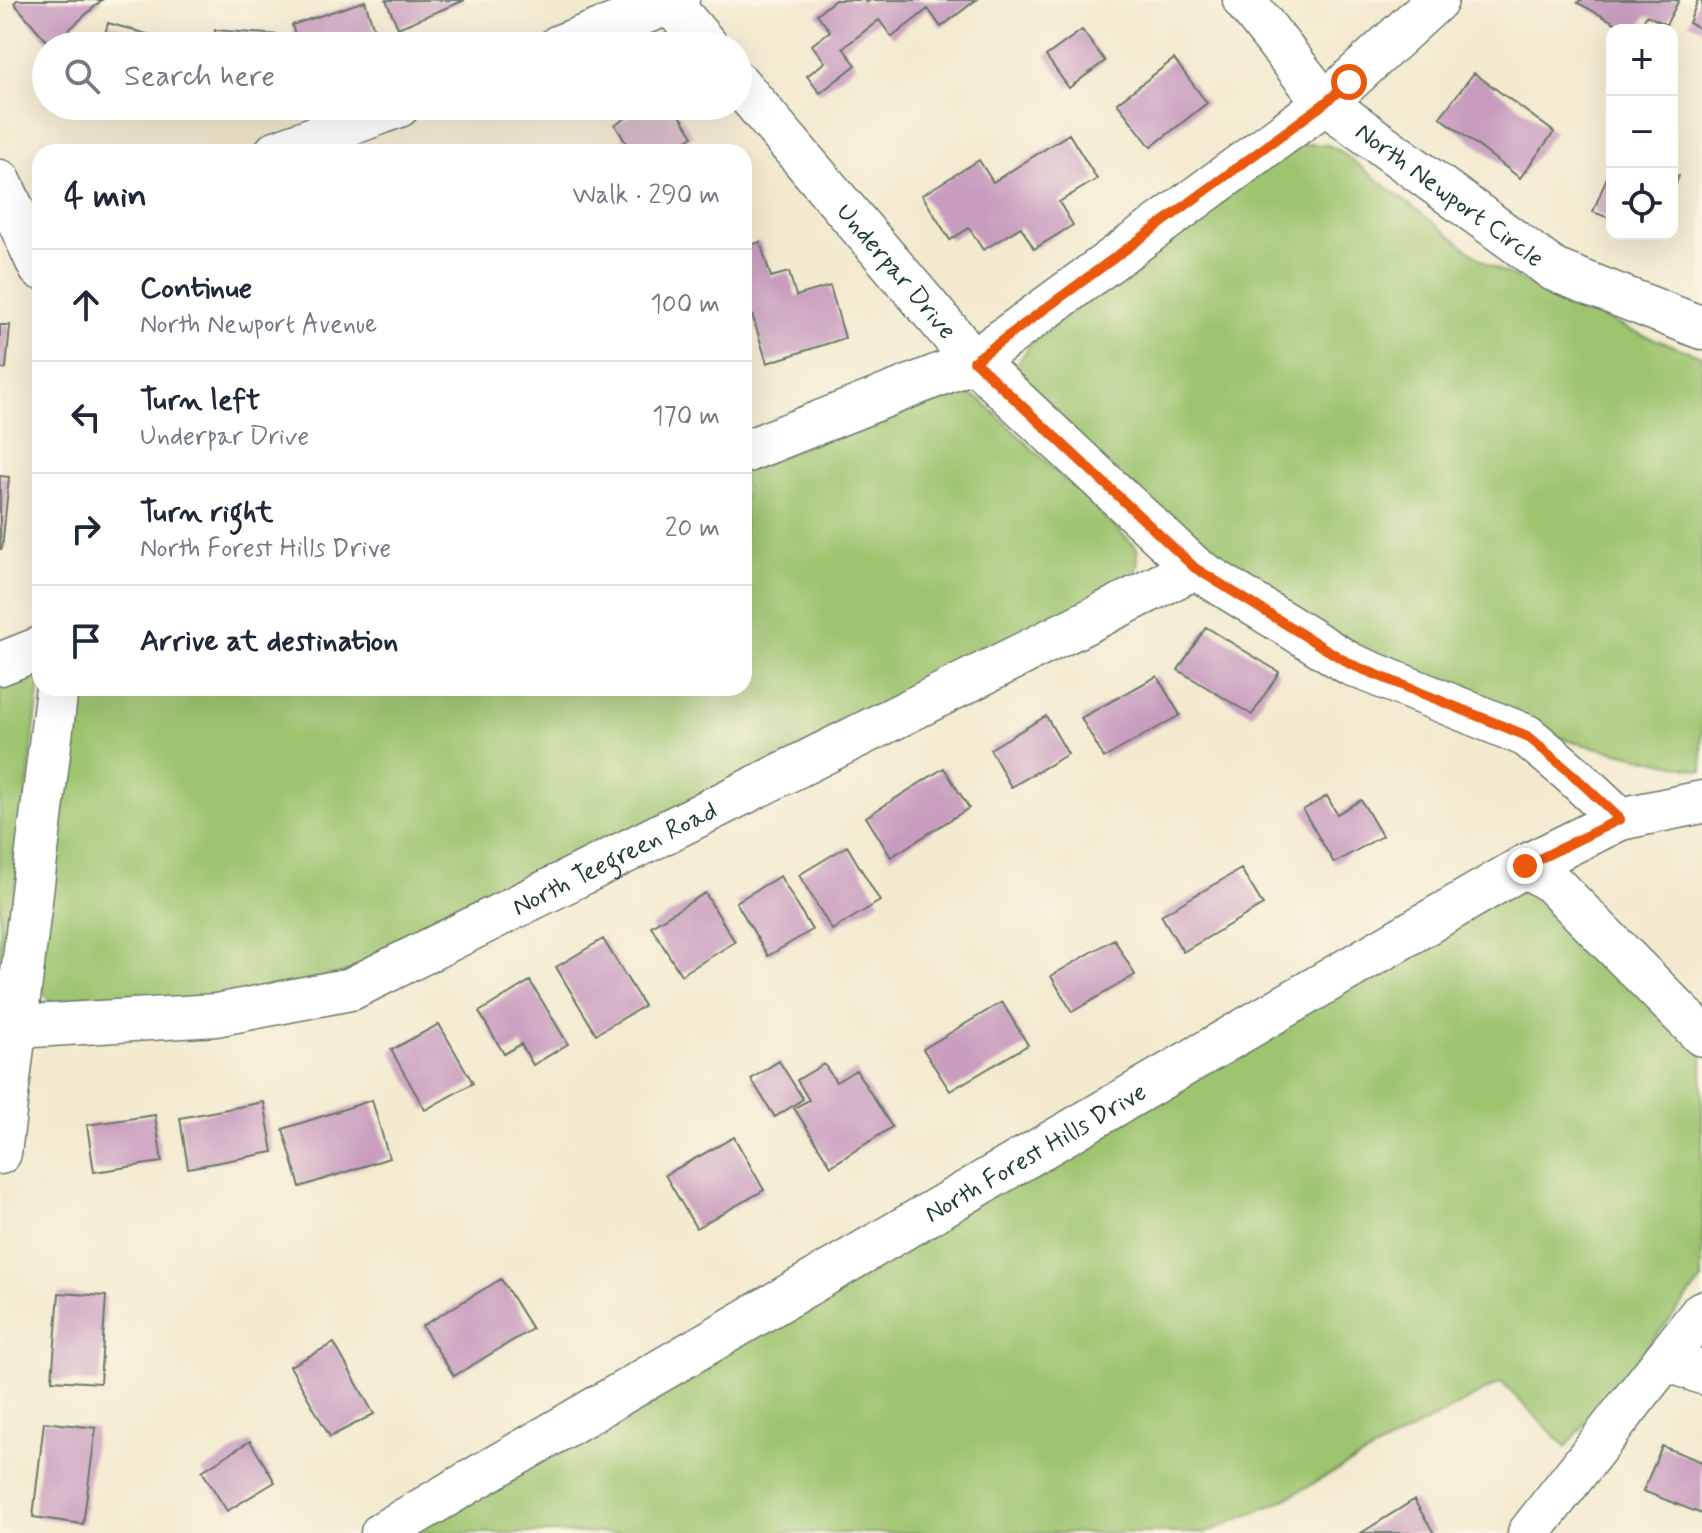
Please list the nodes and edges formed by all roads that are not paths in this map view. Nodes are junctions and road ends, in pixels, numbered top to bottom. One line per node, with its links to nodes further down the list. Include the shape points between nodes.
1 (1244, 0): 7 (street, North Newport Circle)
2 (1437, 0): 7 (street)
3 (675, 2): 4 (street); 5 (street)
4 (596, 32)
5 (697, 32)
6 (752, 99): 13 (street, Underpar Drive)
7 (1325, 103): 12 (street, North Newport Circle, via 1554,270); 13 (street)
8 (362, 120): 9 (street)
9 (297, 144)
10 (11, 195): 11 (street)
11 (32, 248)
12 (1702, 328)
13 (974, 361): 14 (street); 15 (street, Underpar Drive)
14 (752, 449)
15 (1195, 568): 20 (street, Underpar Drive, via 1350,664 1527,736); 22 (street, North Teegreen Road, via 351,989 216,1015)
16 (32, 651): 17 (street)
17 (0, 664)
18 (56, 696): 22 (street)
19 (1702, 802): 20 (street, North Forest Hills Drive)
20 (1620, 819): 21 (street, North Forest Hills Drive)
21 (1525, 866): 23 (street, via 1550,881); 27 (street, North Forest Hills Drive)
22 (8, 1027): 24 (street)
23 (1702, 1035)
24 (0, 1153)
25 (1702, 1312): 26 (street)
26 (1684, 1366): 28 (street)
27 (382, 1533)
28 (1529, 1533)

